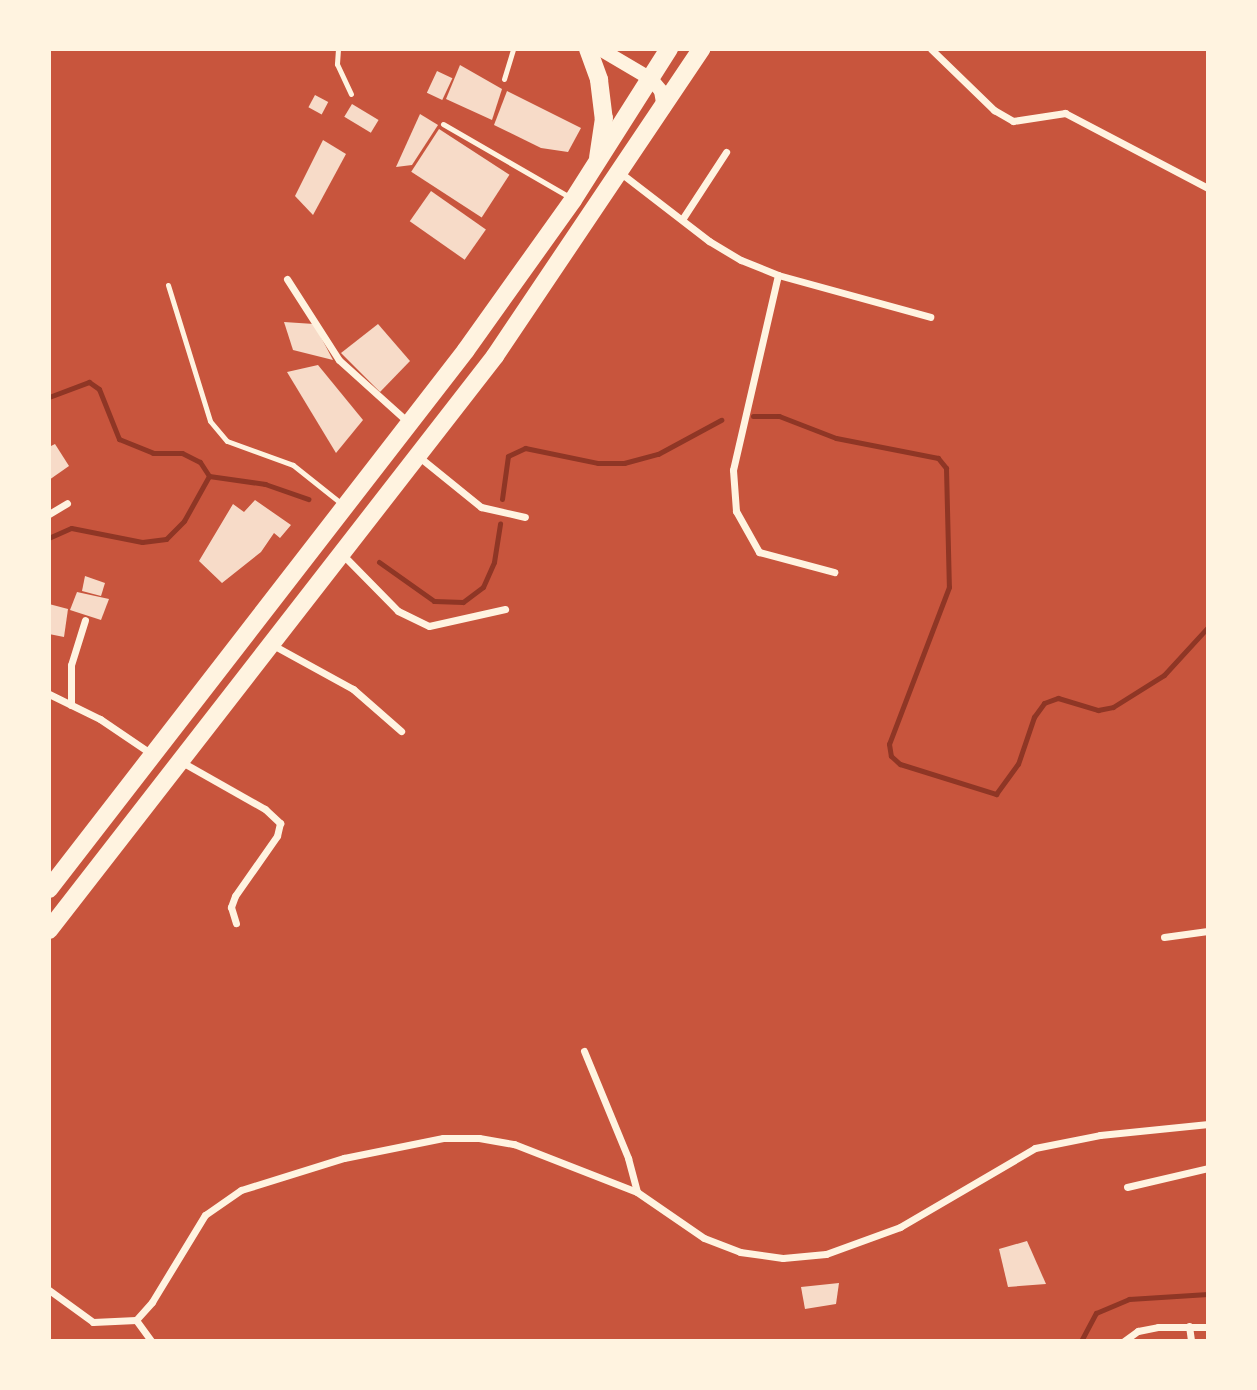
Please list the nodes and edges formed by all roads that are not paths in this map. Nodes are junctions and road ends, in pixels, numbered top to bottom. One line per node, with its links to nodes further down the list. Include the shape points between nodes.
1 (338, 49): 10 (lane, via 337,64)
2 (513, 49): 8 (lane)
3 (588, 49): 14 (main road, via 599,80 604,118)
4 (600, 49): 9 (main road)
5 (669, 49): 9 (main road)
6 (701, 49): 11 (main road)
7 (931, 49): 16 (street, via 994,110 1013,121 1065,113)
8 (504, 79)
9 (651, 79): 11 (main road, via 662,91); 14 (main road)
10 (351, 94)
11 (664, 109): 15 (main road)
12 (443, 124): 17 (lane)
13 (726, 152): 18 (street)
14 (598, 162): 17 (main road)
15 (622, 174): 18 (street); 24 (main road, via 495,356)
16 (1208, 188)
17 (573, 200): 23 (main road)
18 (683, 218): 19 (street, via 709,241)
19 (778, 275): 22 (street); 32 (street, via 733,470 736,511 759,552)
20 (287, 279): 23 (street, via 339,360)
21 (168, 285): 28 (lane, via 210,421 227,442 293,465)
22 (930, 317)
23 (409, 424): 26 (main road)
24 (418, 455): 25 (main road); 30 (street, via 481,507)
25 (401, 475): 26 (main road, via 374,489); 31 (main road)
26 (364, 482): 28 (main road)
27 (67, 502): 29 (street)
28 (345, 506): 39 (main road)
29 (49, 514)
30 (525, 517)
31 (340, 552): 33 (street, via 398,611 429,626); 35 (main road)
32 (834, 572)
33 (505, 609)
34 (85, 620): 37 (street, via 71,665)
35 (270, 644): 38 (street, via 354,689); 40 (main road)
36 (49, 694): 37 (street)
37 (71, 705): 39 (street)
38 (401, 731)
39 (153, 755): 41 (main road)
40 (179, 761): 42 (street, via 280,823 277,836 235,896 231,907); 43 (main road)
41 (50, 885)
42 (236, 923)
43 (49, 930)
44 (1208, 931): 45 (street)
45 (1164, 937)
46 (584, 1051): 50 (street, via 628,1158)
47 (1208, 1124): 50 (street, via 1100,1135 1035,1148 900,1227 826,1254 783,1258 740,1252 704,1238)
48 (1208, 1168): 49 (street)
49 (1127, 1187)
50 (637, 1192): 52 (street, via 514,1144 479,1138 443,1138 344,1158 240,1191 205,1215)
51 (49, 1290): 52 (street, via 93,1322)
52 (136, 1321): 55 (street)
53 (1189, 1326): 54 (street); 56 (street, via 1138,1331); 57 (street)
54 (1208, 1327)
55 (152, 1341)
56 (1124, 1341)
57 (1191, 1341)

